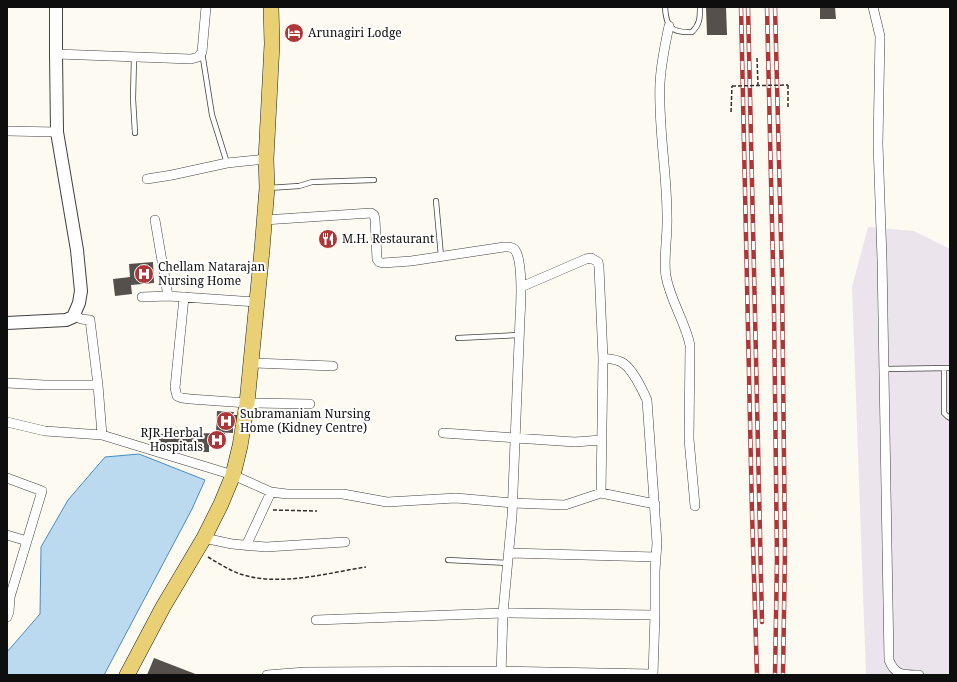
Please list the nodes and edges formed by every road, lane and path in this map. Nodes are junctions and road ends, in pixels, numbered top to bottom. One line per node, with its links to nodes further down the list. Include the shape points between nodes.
1 (56, 7): 9 (street)
2 (206, 7): 8 (street)
3 (271, 7): 18 (main road, via 272,44)
4 (665, 7): 7 (lane)
5 (700, 7): 7 (lane, via 698,25 692,32 674,31)
6 (873, 7): 41 (street, via 880,36 878,144)
7 (669, 26): 58 (street, via 660,82 668,216 666,272 669,289 690,345 689,439)
8 (202, 52): 10 (street, via 192,59); 19 (lane, via 212,115)
9 (56, 54): 10 (street); 16 (street)
10 (134, 57): 17 (lane)
11 (758, 58): 12 (path)
12 (758, 85): 13 (path, bridge, via 788,85); 14 (path, bridge, via 732,86)
13 (788, 108)
14 (731, 112)
15 (7, 131): 16 (street)
16 (57, 132): 32 (street, via 77,250 81,291)
17 (135, 133)
18 (266, 159): 19 (street); 22 (main road)
19 (227, 163): 20 (street)
20 (147, 179)
21 (374, 180): 22 (lane, via 312,182 299,186)
22 (267, 188): 25 (main road)
23 (436, 201): 26 (lane)
24 (155, 220): 28 (street)
25 (264, 220): 26 (street, via 371,213 375,219 379,262 411,261); 31 (main road)
26 (441, 256): 27 (street, via 511,247 517,256)
27 (521, 287): 34 (street); 36 (street, via 586,259 595,260 599,267)
28 (168, 296): 29 (street); 30 (street)
29 (142, 297)
30 (184, 298): 31 (street); 44 (street, via 177,396)
31 (257, 302): 37 (main road)
32 (74, 315): 33 (street, via 66,320); 43 (street, via 80,320 90,320)
33 (7, 323)
34 (520, 335): 35 (lane); 50 (street)
35 (458, 338)
36 (603, 358): 51 (street); 57 (street, via 623,362 647,400)
37 (251, 362): 38 (street); 44 (main road)
38 (333, 366)
39 (944, 368): 40 (lane); 41 (lane); 46 (lane, via 944,413)
40 (950, 368)
41 (884, 369): 81 (street, via 889,660 892,668 899,673)
42 (7, 382): 43 (street)
43 (98, 385): 49 (street)
44 (247, 403): 45 (street); 52 (main road)
45 (310, 404)
46 (950, 418)
47 (7, 422): 49 (street, via 45,431)
48 (443, 433): 50 (street)
49 (102, 435): 52 (street)
50 (514, 437): 51 (street, via 575,442); 56 (street)
51 (601, 440): 55 (street)
52 (233, 475): 54 (street); 62 (main road)
53 (7, 478): 63 (street, via 42,491)
54 (271, 492): 56 (street, via 343,494 387,502 456,498); 59 (street)
55 (601, 493): 56 (street, via 564,506); 57 (street)
56 (512, 503): 67 (street)
57 (655, 504): 68 (street)
58 (695, 506)
59 (263, 508): 60 (path); 65 (street)
60 (317, 511)
61 (7, 535): 63 (street)
62 (204, 538): 65 (street); 66 (main road)
63 (27, 541): 72 (street)
64 (345, 542): 65 (street)
65 (246, 546)
66 (195, 550): 71 (path, via 230,570 270,579 314,576); 78 (main road)
67 (509, 553): 68 (street); 70 (street)
68 (656, 557): 74 (street)
69 (448, 560): 70 (lane)
70 (508, 563): 73 (street)
71 (366, 567)
72 (9, 596): 75 (street)
73 (503, 613): 74 (street); 76 (street); 77 (street)
74 (655, 614): 80 (street)
75 (7, 617)
76 (316, 620)
77 (501, 673): 79 (street, via 305,672); 80 (street)
78 (127, 675)
79 (267, 675)
80 (653, 675)
81 (919, 675)

